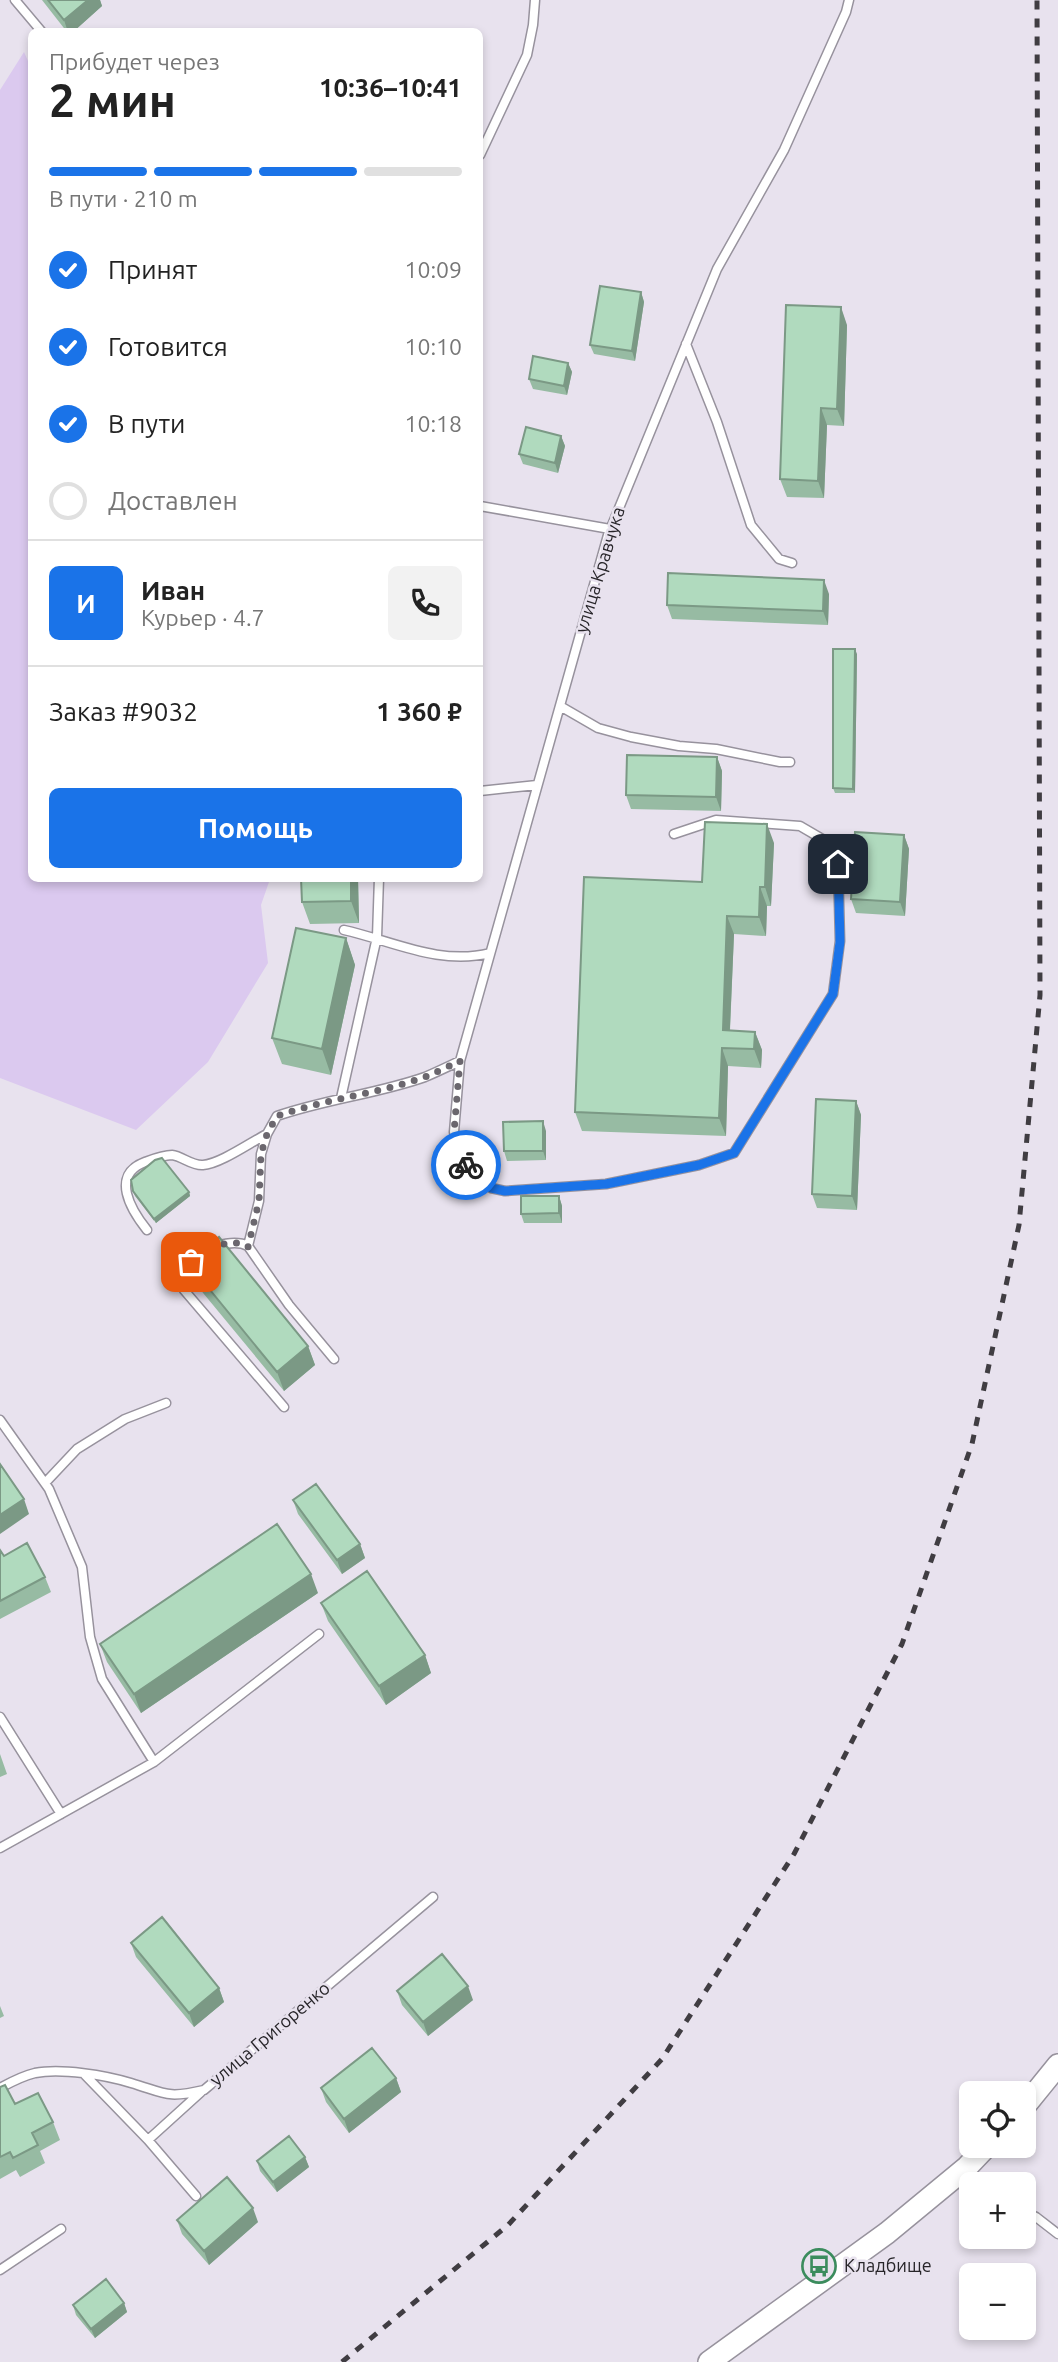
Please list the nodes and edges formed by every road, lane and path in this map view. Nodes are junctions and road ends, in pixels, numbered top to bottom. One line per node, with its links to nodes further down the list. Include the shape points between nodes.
1 (15, 0): 4 (lane)
2 (535, 0): 5 (lane, via 527,55)
3 (849, 0): 6 (lane, улица Кравчука, via 784,150 717,269)
4 (38, 28)
5 (483, 149)
6 (686, 344): 8 (lane, улица Кравчука); 9 (lane, via 751,526 779,559)
7 (483, 507): 8 (lane)
8 (610, 529): 10 (lane, улица Кравчука)
9 (792, 563)
10 (560, 706): 11 (lane, via 598,728 631,737); 12 (lane, улица Кравчука)
11 (790, 762)
12 (537, 785): 13 (lane); 18 (lane, улица Кравчука)
13 (483, 791)
14 (674, 834): 19 (lane, улица Кравчука, via 716,820 800,826 824,840 838,864 840,942 833,994 734,1153 606,1184 491,1188 464,1163 454,1132)
15 (379, 882): 17 (lane)
16 (344, 929): 17 (lane)
17 (377, 937): 18 (lane, via 437,956); 20 (lane)
18 (490, 953): 19 (lane, улица Кравчука)
19 (460, 1061): 20 (lane, via 426,1076)
20 (341, 1098): 21 (lane, via 277,1116)
21 (267, 1134): 22 (lane, via 202,1165 172,1155 139,1164 125,1190 132,1211); 24 (lane)
22 (147, 1230)
23 (212, 1247): 24 (lane, via 228,1243)
24 (248, 1247): 26 (lane)
25 (202, 1255): 28 (lane, via 191,1262 182,1279 184,1290)
26 (334, 1359)
27 (166, 1403): 30 (lane, via 125,1419 77,1449)
28 (284, 1407)
29 (0, 1420): 30 (lane)
30 (45, 1483): 33 (lane, via 82,1567 90,1637 102,1679)
31 (319, 1634): 33 (lane)
32 (0, 1717): 34 (lane)
33 (154, 1762): 34 (lane)
34 (61, 1814): 35 (lane)
35 (0, 1848)
36 (433, 1897): 40 (lane, улица Григоренко)
37 (1058, 2065): 41 (main road)
38 (85, 2075): 39 (lane, улица Григоренко, via 36,2073); 40 (lane, улица Григоренко, via 129,2082 161,2094 179,2096); 42 (lane)
39 (0, 2088)
40 (204, 2090): 42 (lane)
41 (1036, 2092)
42 (148, 2140): 44 (lane)
43 (959, 2185): 49 (main road)
44 (196, 2196)
45 (1036, 2217): 47 (lane)
46 (61, 2229): 48 (lane)
47 (1058, 2234)
48 (0, 2270)
49 (709, 2362)

